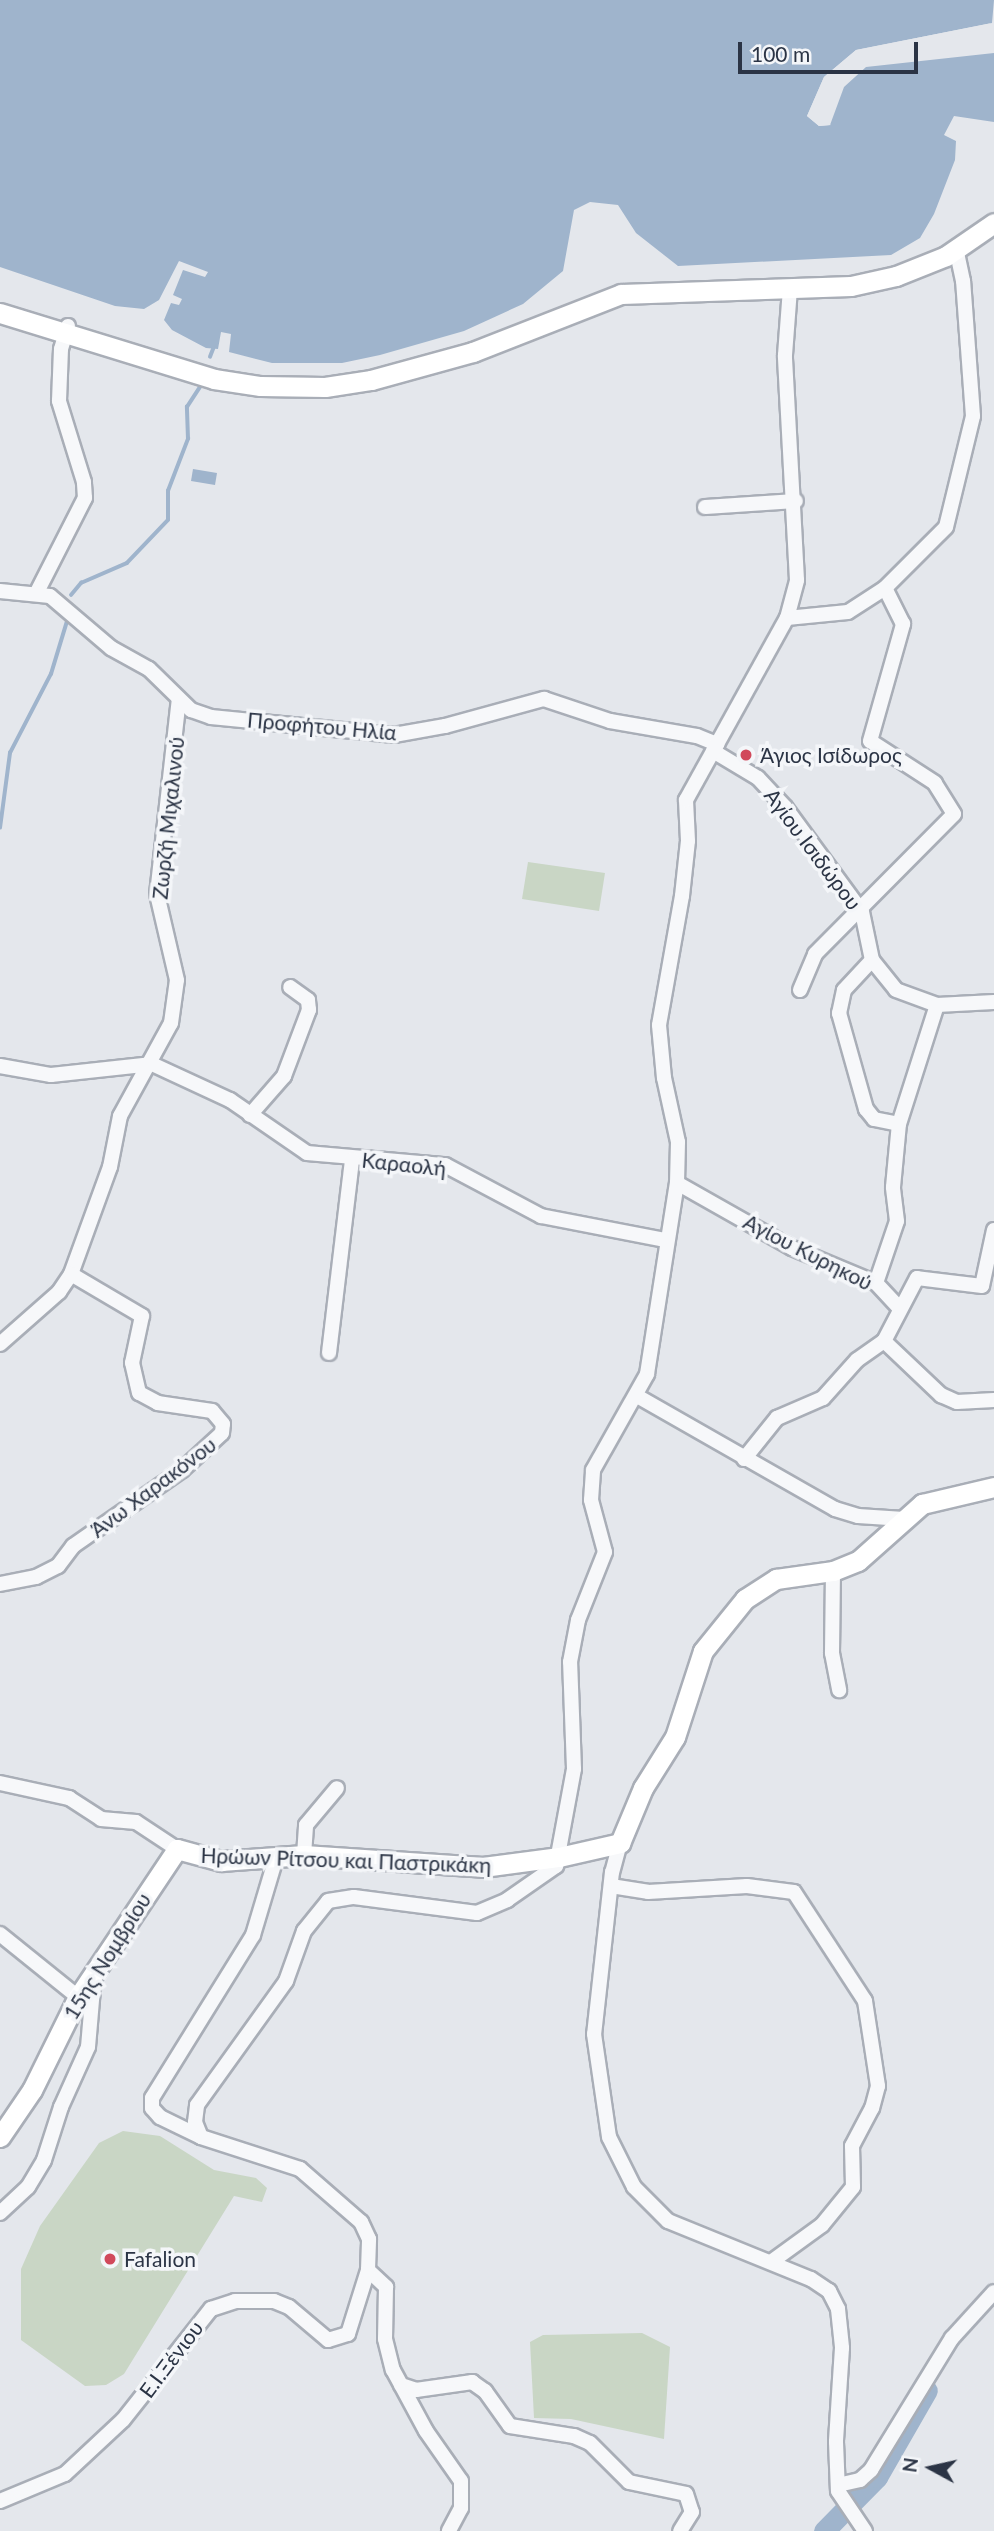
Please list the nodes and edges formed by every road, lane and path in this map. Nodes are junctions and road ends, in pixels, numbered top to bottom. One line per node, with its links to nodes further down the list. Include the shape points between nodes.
1 (994, 223): 2 (main road)
2 (956, 249): 3 (main road, via 920,269); 10 (street, via 972,377 967,453 946,527)
3 (876, 279): 4 (main road, via 851,286); 7 (main road, via 618,286 439,354 370,371 310,379 215,370)
4 (790, 288): 7 (main road, via 613,296 473,352 371,380 325,387 260,386 214,379); 8 (street, via 785,355)
5 (0, 304): 7 (main road)
6 (0, 313): 7 (main road)
7 (67, 329): 12 (street, via 59,401 85,482 85,498)
8 (796, 501): 9 (street); 13 (street, via 797,580)
9 (705, 507)
10 (885, 588): 13 (street, via 848,612); 16 (street, via 903,624 870,741 935,783 954,814)
11 (0, 591): 12 (street, Προφήτου Ηλία)
12 (36, 594): 14 (street, Προφήτου Ηλία, via 50,596 111,648 149,669)
13 (787, 618): 15 (street)
14 (179, 699): 15 (street, Προφήτου Ηλία, via 191,710 211,717 394,735 544,699 610,721 697,736); 22 (street, Ζωρζή Μιχαλινού, via 157,894 178,993 171,1023)
15 (715, 747): 16 (street, Αγίου Ισιδώρου, via 765,784); 27 (street, via 685,806 687,855 659,1025 664,1078 678,1142)
16 (862, 912): 17 (street, Αγίου Ισιδώρου); 19 (street, via 815,954)
17 (872, 960): 21 (street, Αγίου Ισιδώρου, via 895,990); 25 (street, via 844,990 839,1013 866,1109 874,1119)
18 (290, 987): 24 (street, via 308,1000 309,1010 284,1076)
19 (800, 990)
20 (994, 1002): 21 (street, Αγίου Ισιδώρου)
21 (937, 1005): 25 (street)
22 (152, 1064): 23 (street, via 51,1075); 24 (street, Καραολή, via 230,1100); 30 (street, Ζωρζή Μιχαλινού, via 117,1123 110,1167)
23 (0, 1066)
24 (250, 1115): 26 (street, Καραολή, via 300,1150)
25 (899, 1124): 31 (street, via 892,1187 898,1214)
26 (352, 1159): 29 (street, Καραολή, via 445,1165 541,1216); 35 (street)
27 (677, 1182): 29 (street); 31 (street, Αγίου Κυρηκού, via 792,1248)
28 (994, 1230): 32 (street, via 982,1286 924,1276 913,1282)
29 (666, 1240): 36 (street, via 652,1351)
30 (71, 1274): 34 (street, Ζωρζή Μιχαλινού, via 40,1311); 42 (street, Άνω Χαρακόνου, via 142,1316 132,1363 139,1393 158,1403 212,1411 223,1424 222,1433 182,1470 73,1546 58,1566 36,1577)
31 (876, 1283): 32 (street, Αγίου Κυρηκού)
32 (898, 1307): 33 (street)
33 (884, 1341): 37 (street, via 941,1395 957,1402); 38 (street, via 857,1360 824,1398 777,1418)
34 (0, 1344)
35 (329, 1353)
36 (637, 1396): 38 (street); 49 (street, via 593,1471 591,1500 605,1552 578,1620 570,1662 574,1769)
37 (994, 1400)
38 (744, 1459): 40 (street, via 848,1514)
39 (994, 1487): 40 (main road, via 937,1498)
40 (904, 1519): 41 (main road, via 867,1555)
41 (833, 1571): 43 (street, via 831,1653); 46 (main road, via 776,1579 745,1599 722,1625 703,1651 675,1737 643,1788)
42 (0, 1584)
43 (839, 1690)
44 (0, 1783): 47 (street, via 69,1798 101,1819 136,1822)
45 (337, 1788): 48 (street, via 306,1825)
46 (620, 1843): 49 (main road, Ηρώων Ρίτσου και Παστρικάκη); 51 (street)
47 (177, 1849): 50 (main road, Ηρώων Ρίτσου και Παστρικάκη, via 221,1861); 53 (main road, 15ης Νομβρίου)
48 (304, 1855): 49 (main road, Ηρώων Ρίτσου και Παστρικάκη, via 483,1867); 50 (main road, Ηρώων Ρίτσου και Παστρικάκη)
49 (559, 1857): 56 (street, via 551,1872 477,1913 354,1896 328,1902 304,1931 286,1981 201,2097 194,2115)
50 (275, 1858): 56 (street, Ε.Ι.Ξένιου, via 253,1935 152,2098 152,2108 160,2117)
51 (611, 1886): 58 (street, via 594,2034 604,2115 613,2147 634,2187 668,2221); 58 (street, via 648,1892 747,1886 789,1890 803,1903 821,1940 865,2001 878,2086 852,2146 853,2188 822,2225)
52 (0, 1934): 54 (street)
53 (94, 1976): 54 (main road, 15ης Νομβρίου); 57 (street, via 88,2047 44,2160 28,2187)
54 (78, 1997): 55 (main road, 15ης Νομβρίου, via 26,2101)
55 (0, 2137)
56 (201, 2137): 59 (street, Ε.Ι.Ξένιου, via 305,2172 361,2221 369,2239)
57 (0, 2213)
58 (771, 2262): 62 (street, via 823,2286 838,2309)
59 (368, 2270): 61 (street, via 386,2287 385,2339); 63 (street, Ε.Ι.Ξένιου, via 351,2328 338,2340 322,2337 289,2307 274,2301 247,2300 211,2309 123,2420 65,2474)
60 (994, 2292): 62 (street, via 952,2338 870,2470)
61 (401, 2385): 64 (street, via 461,2481 461,2508); 65 (street, via 416,2390 472,2382 485,2391 510,2426 574,2436 590,2443 629,2482 686,2494 692,2512)
62 (840, 2491): 66 (street)
63 (0, 2501)
64 (449, 2531)
65 (680, 2531)
66 (865, 2531)

